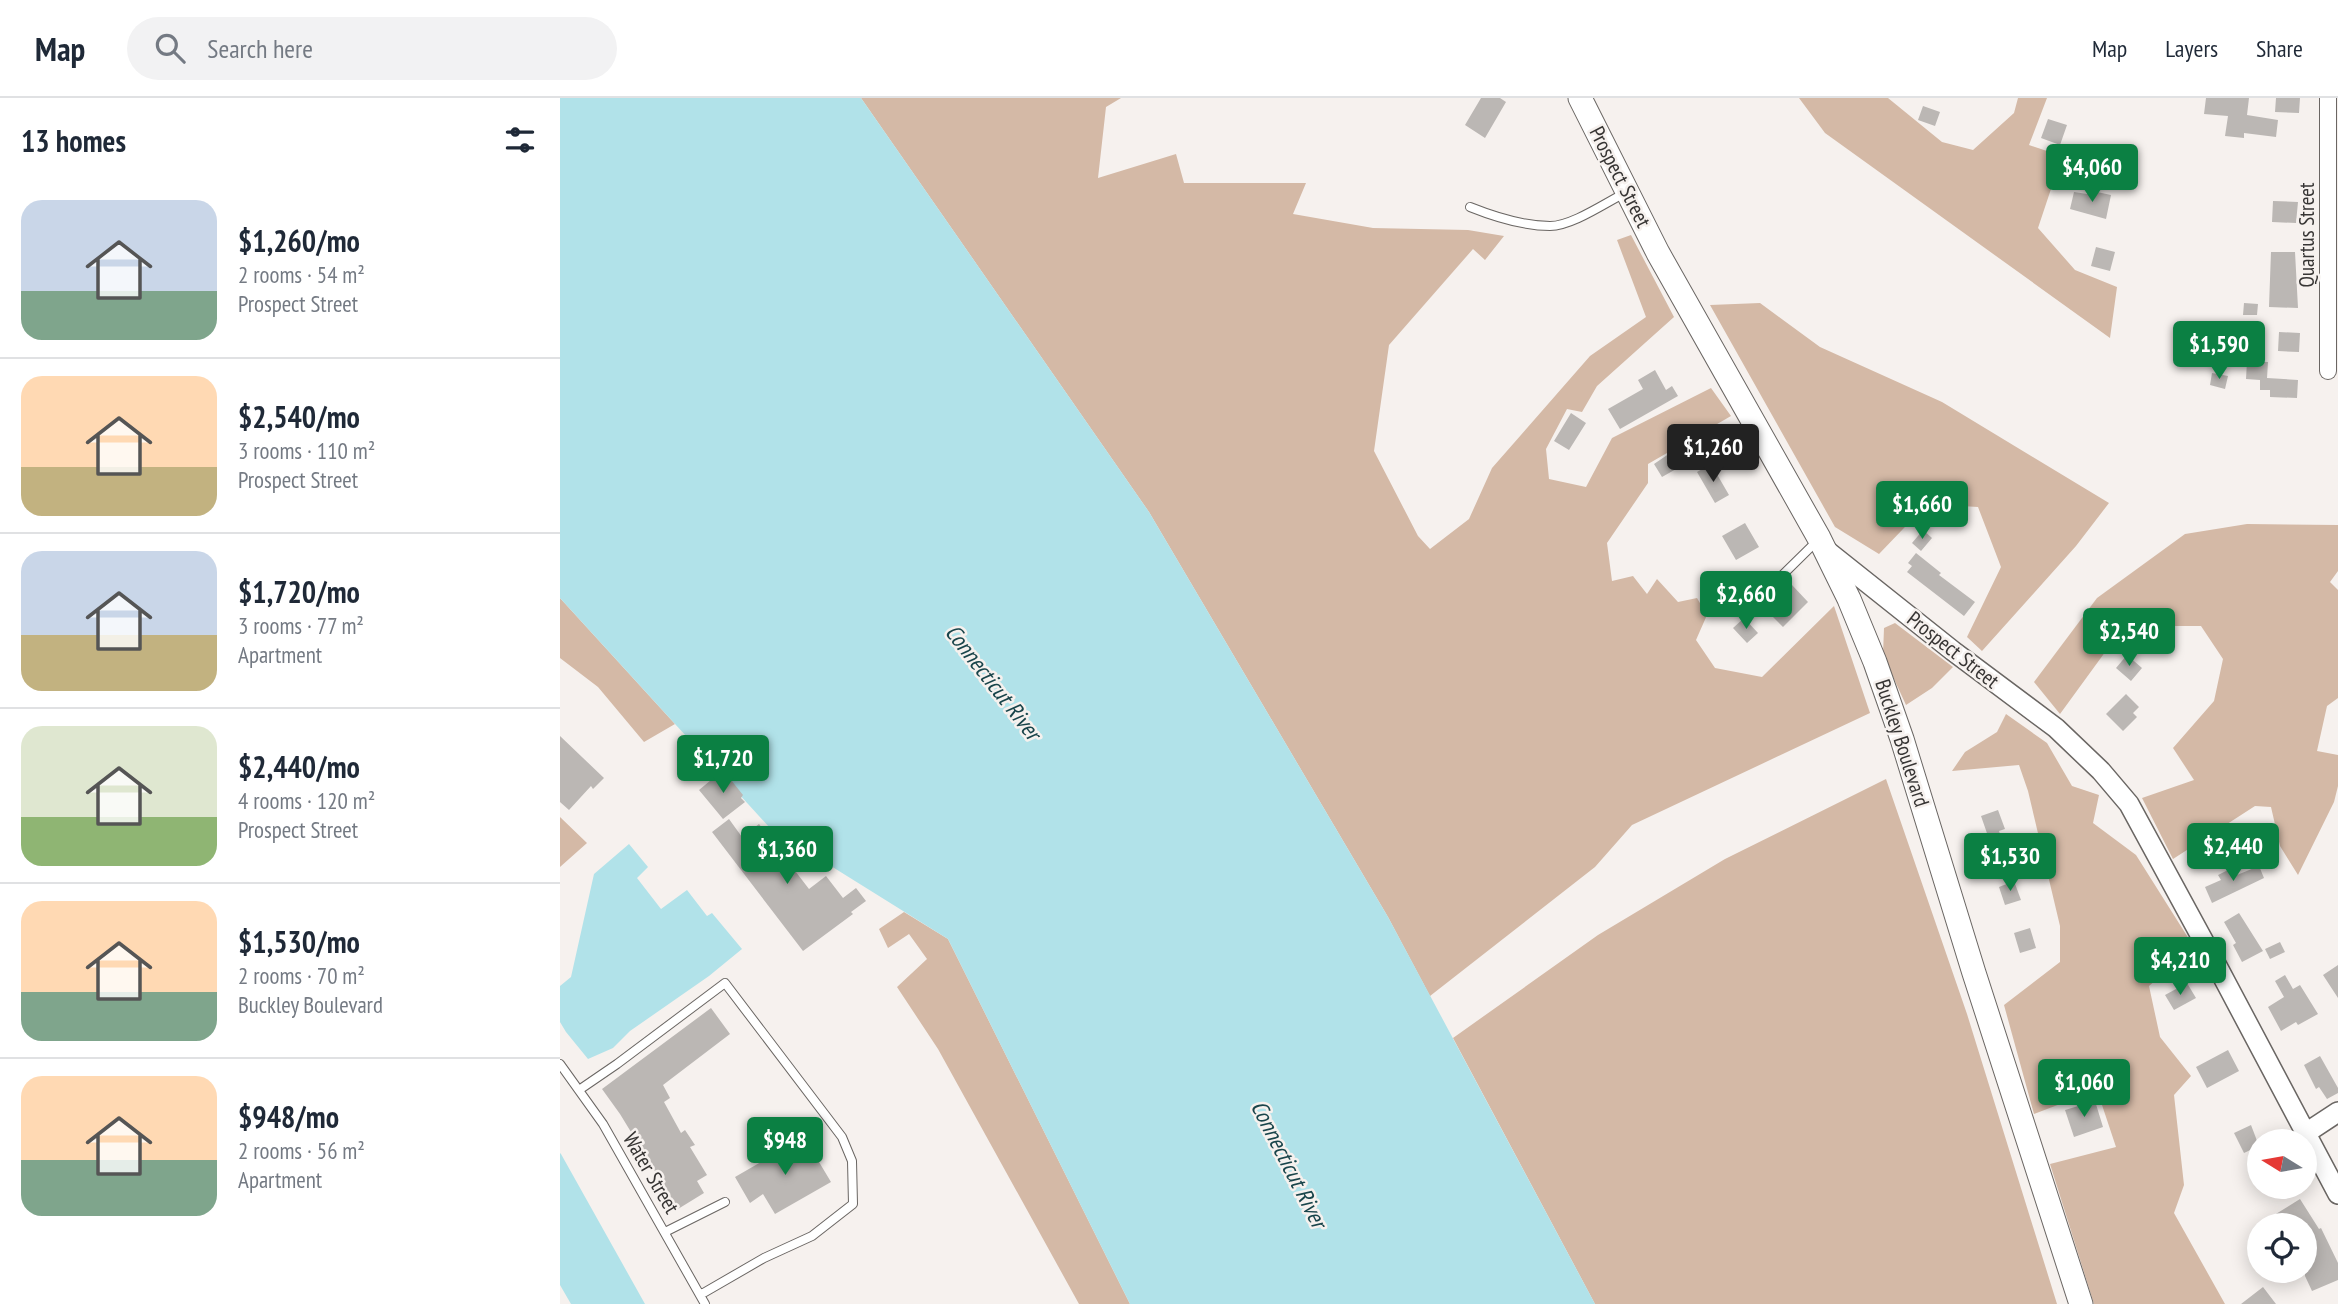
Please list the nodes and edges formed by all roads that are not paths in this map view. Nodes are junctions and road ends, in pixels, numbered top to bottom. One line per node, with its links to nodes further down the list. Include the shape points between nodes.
1 (1580, 98): 3 (main road, Prospect Street)
2 (2328, 98): 5 (street, Quartus Street)
3 (1628, 191): 4 (lane, via 1552,226 1499,219); 6 (main road, Prospect Street, via 1664,264)
4 (1470, 207)
5 (2328, 371)
6 (1822, 543): 7 (lane); 11 (street, Prospect Street, via 2056,728 2129,804); 19 (main road, Buckley Boulevard, via 1871,652 1902,739)
7 (1755, 602)
8 (560, 1064): 9 (lane, Water Street)
9 (579, 1090): 16 (lane, Water Street); 17 (lane, via 725,984 842,1137 852,1161 853,1204 812,1236)
10 (2338, 1112): 12 (street)
11 (2304, 1129)
12 (2312, 1129)
13 (2317, 1154): 14 (street, Prospect Street)
14 (2338, 1194)
15 (725, 1202): 16 (lane)
16 (665, 1232): 17 (lane, Water Street)
17 (700, 1295): 18 (lane, Water Street)
18 (705, 1304)
19 (2081, 1304)

